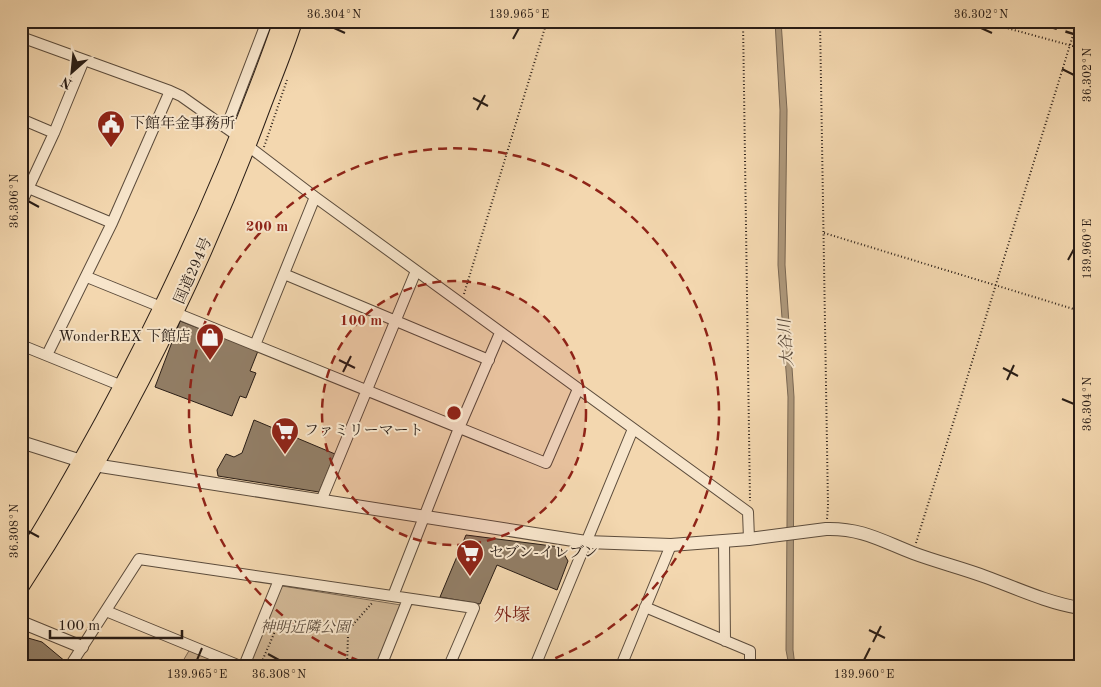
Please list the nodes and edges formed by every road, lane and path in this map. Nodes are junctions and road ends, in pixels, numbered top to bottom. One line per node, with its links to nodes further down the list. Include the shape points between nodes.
1 (267, 21): 17 (street)
2 (282, 21): 17 (highway, 国道294号)
3 (294, 21): 17 (highway, 国道294号)
4 (547, 21): 28 (path)
5 (742, 21): 45 (path)
6 (820, 21): 23 (path)
7 (981, 21): 10 (path)
8 (1078, 23): 10 (path)
9 (21, 37): 12 (street)
10 (1069, 45): 11 (path); 27 (path)
11 (1080, 48)
12 (84, 60): 14 (street); 16 (street)
13 (288, 75): 18 (path)
14 (170, 91): 17 (street); 22 (street)
15 (21, 119): 16 (street)
16 (54, 132): 19 (street)
17 (237, 137): 18 (street); 29 (highway, 国道294号, via 220,213)
18 (261, 156): 20 (street)
19 (25, 187): 21 (street); 22 (street)
20 (315, 197): 24 (street); 25 (street)
21 (21, 204)
22 (112, 223): 26 (street)
23 (824, 233): 27 (path); 47 (path, via 828,506)
24 (416, 271): 28 (street); 31 (street)
25 (284, 274): 31 (street); 33 (street)
26 (87, 277): 29 (street); 35 (street)
27 (996, 285): 30 (path); 52 (path)
28 (462, 303): 32 (street)
29 (169, 310): 33 (street); 37 (highway, 国道294号); 43 (highway, 国道294号, via 140,382)
30 (1080, 311)
31 (396, 320): 36 (street); 39 (street)
32 (500, 333): 36 (street); 38 (street)
33 (255, 345): 39 (street)
34 (23, 350): 35 (street)
35 (47, 355): 37 (street)
36 (488, 360): 40 (street)
37 (122, 386): 43 (highway, 国道294号)
38 (578, 389): 40 (street, via 546,463); 41 (street)
39 (367, 392): 40 (street); 44 (street)
40 (459, 428): 46 (street)
41 (633, 429): 45 (street); 50 (street)
42 (21, 442): 43 (street)
43 (88, 463): 44 (street); 53 (highway, 国道294号); 55 (highway, 国道294号, via 70,509)
44 (321, 501): 46 (street)
45 (748, 512): 48 (street)
46 (425, 516): 50 (street); 57 (street)
47 (824, 530): 48 (street); 52 (street, via 864,533)
48 (754, 538): 49 (street)
49 (724, 541): 51 (street); 64 (street)
50 (586, 542): 51 (street); 74 (street)
51 (671, 544): 59 (street)
52 (913, 553): 60 (street)
53 (21, 563)
54 (279, 580): 56 (street); 61 (street, via 139,560); 69 (street)
55 (21, 586)
56 (378, 594): 57 (street); 63 (path)
57 (393, 596): 58 (street)
58 (408, 599): 72 (street); 73 (street, via 474,608)
59 (645, 607): 64 (street); 75 (street)
60 (1080, 608)
61 (106, 610): 65 (street); 68 (street)
62 (21, 622): 65 (street)
63 (350, 628): 70 (path, via 328,622 278,622); 71 (path)
64 (726, 641): 76 (street, via 750,651)
65 (82, 647): 67 (street)
66 (1080, 663): 77 (street)
67 (70, 666)
68 (240, 666)
69 (244, 666)
70 (260, 666)
71 (347, 666)
72 (381, 666)
73 (450, 666)
74 (535, 666)
75 (621, 666)
76 (750, 666)
77 (1074, 666)

